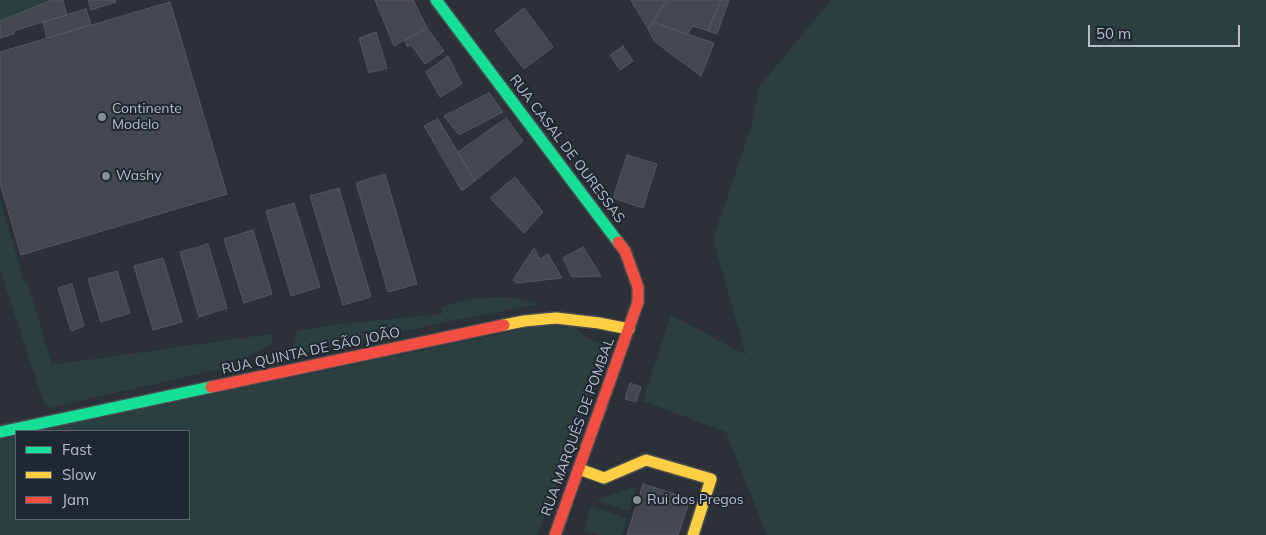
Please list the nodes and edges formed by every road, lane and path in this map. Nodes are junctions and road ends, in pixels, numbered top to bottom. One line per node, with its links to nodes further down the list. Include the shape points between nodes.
1 (436, 0): 2 (street, RUA CASAL DE OURESSAS, via 625,251 638,287 638,302)
2 (629, 329): 3 (street, RUA QUINTA DE SÃO JOÃO, via 565,319 524,321); 4 (street, RUA MARQUÊS DE POMBAL)
3 (0, 432)
4 (579, 469): 5 (street, RUA MARQUÊS DE POMBAL); 6 (street, via 604,478 646,460 710,478)
5 (555, 535)
6 (694, 535)

